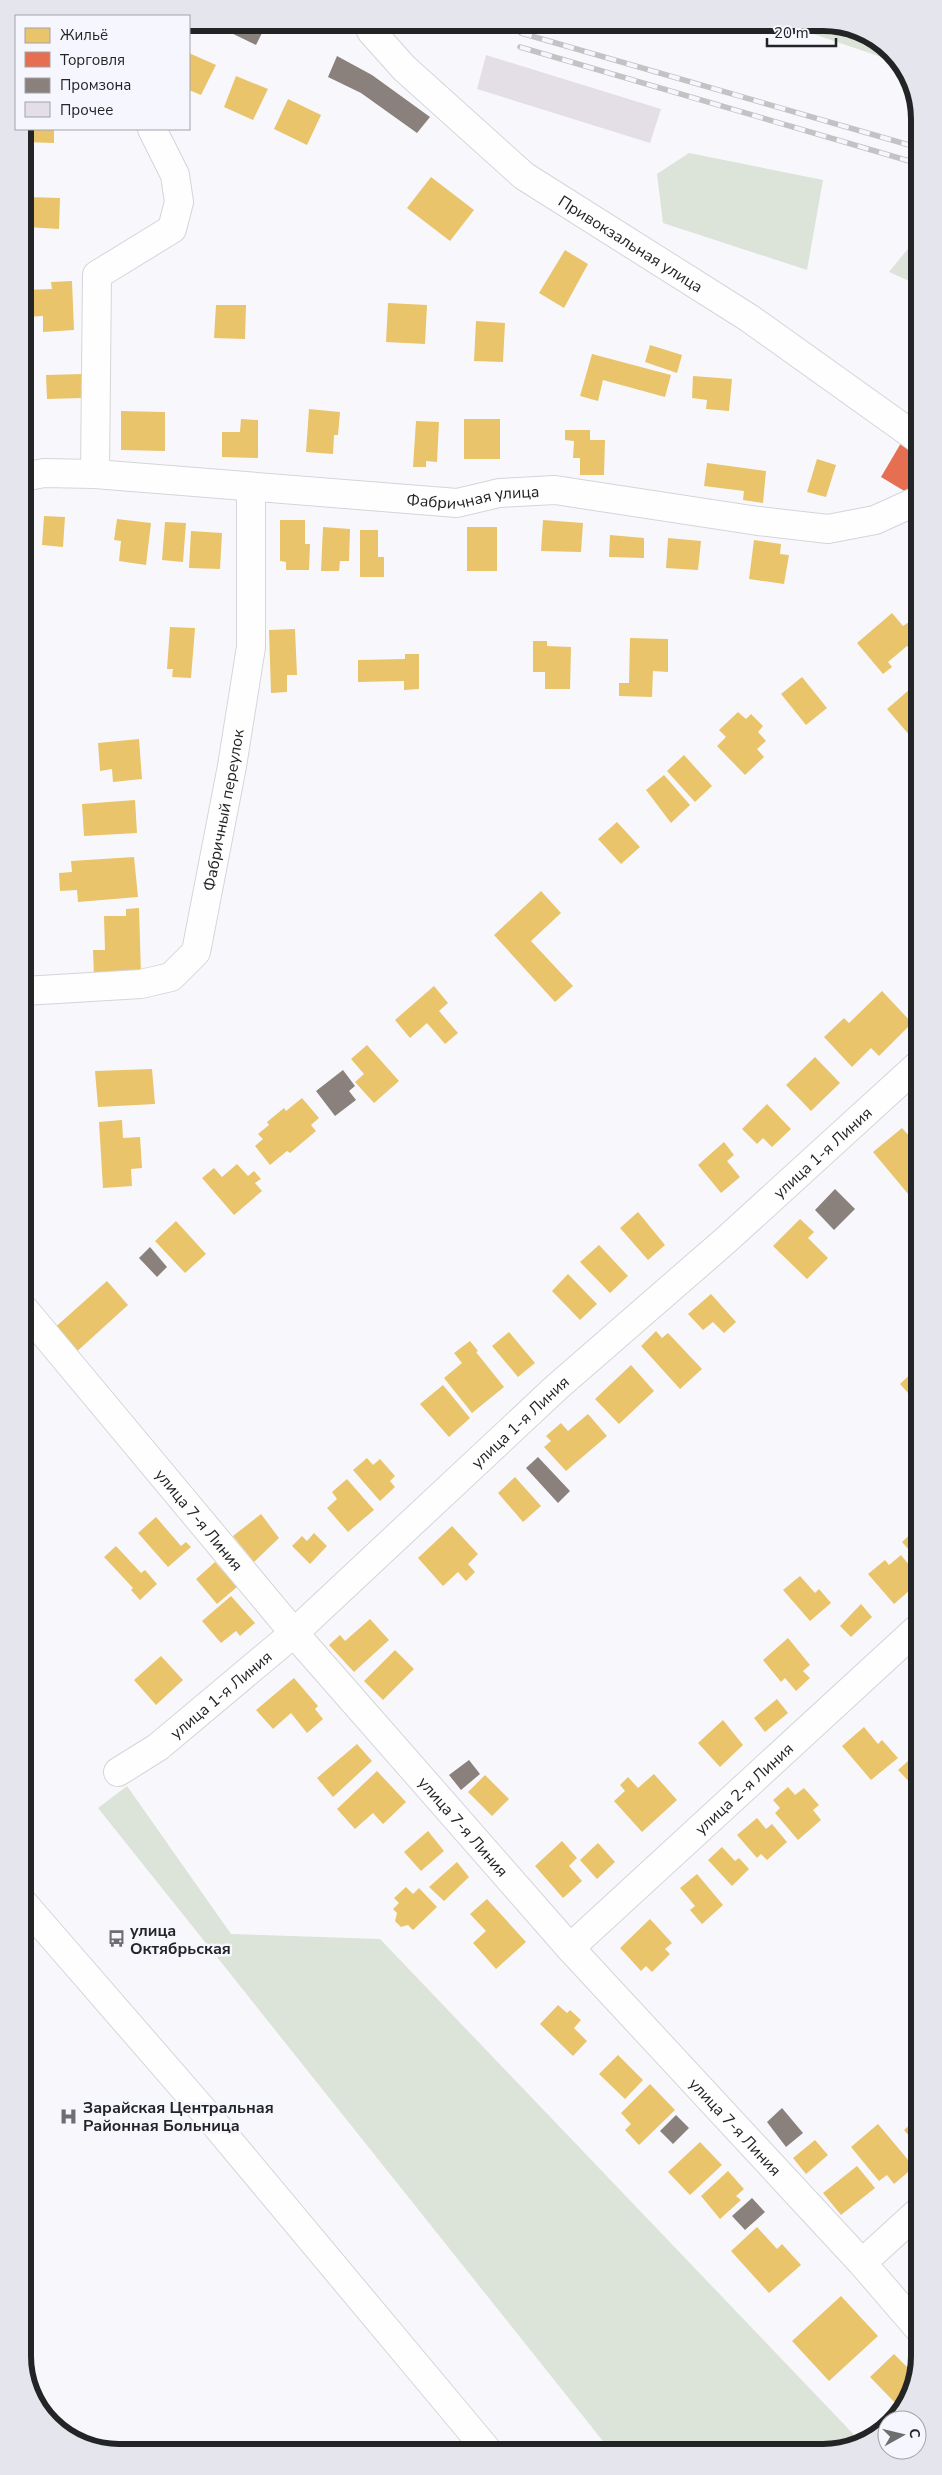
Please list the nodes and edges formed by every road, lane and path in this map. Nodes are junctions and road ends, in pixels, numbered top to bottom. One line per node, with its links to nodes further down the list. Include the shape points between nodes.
1 (371, 31): 3 (street, Привокзальная улица, via 404,68 524,176 749,318)
2 (152, 130): 4 (street, via 175,175 179,202 172,229 97,275)
3 (911, 434)
4 (96, 474): 5 (street, Фабричная улица); 6 (street, Фабричная улица)
5 (31, 475)
6 (251, 486): 7 (street, Фабричная улица, via 457,503 499,494 555,490 828,529 876,520); 8 (street, Фабричный переулок, via 251,647 196,952 171,977 141,984)
7 (911, 504)
8 (31, 991)
9 (911, 1071): 11 (street, улица 1-я Линия, via 726,1240 557,1387)
10 (31, 1316): 11 (street, улица 7-я Линия)
11 (294, 1633): 13 (street, улица 1-я Линия, via 165,1742); 15 (street, улица 7-я Линия)
12 (911, 1634): 15 (street, улица 2-я Линия)
13 (118, 1772)
14 (31, 1912): 19 (street, via 209,2117)
15 (570, 1948): 17 (street, улица 7-я Линия)
16 (911, 2218): 17 (street)
17 (862, 2263): 18 (street, улица 7-я Линия)
18 (911, 2319)
19 (482, 2444)

